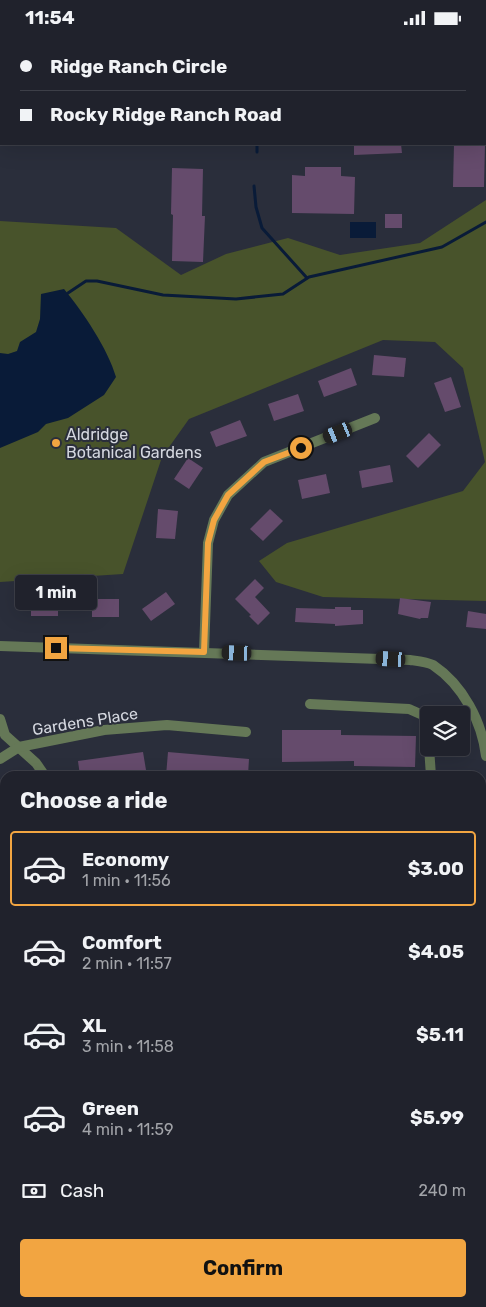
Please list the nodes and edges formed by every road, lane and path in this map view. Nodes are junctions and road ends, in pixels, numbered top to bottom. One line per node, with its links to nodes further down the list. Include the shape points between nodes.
1 (375, 418): 3 (street, via 264,462 228,495 214,520 208,543)
2 (0, 646): 3 (street)
3 (204, 652): 10 (street, via 410,660 432,664 451,681 475,715)
4 (310, 704): 5 (street, via 409,709)
5 (420, 714)
6 (0, 719): 8 (street, Gardens Place, via 5,735)
7 (246, 732): 8 (street, Gardens Place, via 167,725 104,730)
8 (19, 747): 11 (street, Gardens Place); 12 (street, Gardens Place)
9 (430, 756): 13 (street)
10 (486, 756)
11 (0, 759)
12 (42, 771)
13 (431, 771)

